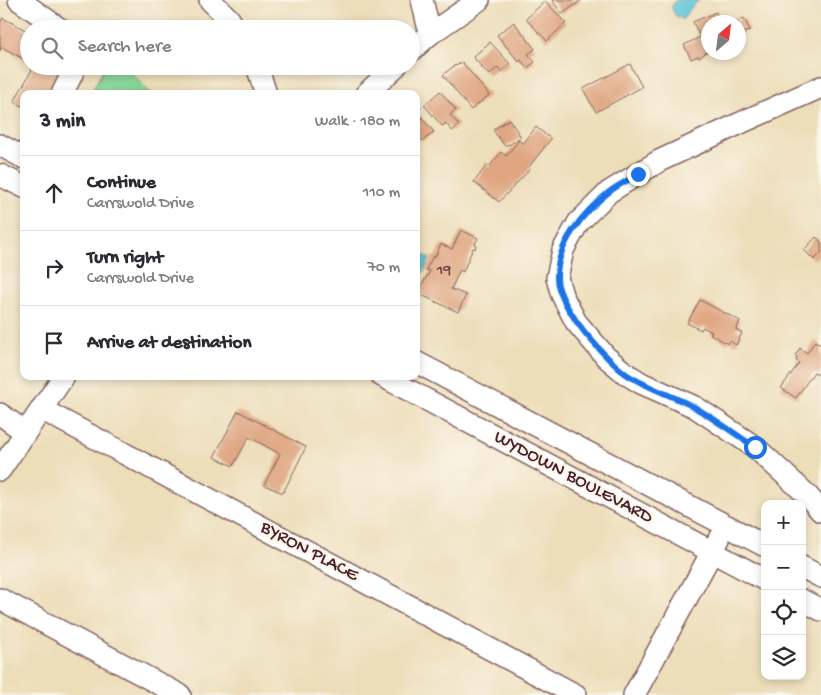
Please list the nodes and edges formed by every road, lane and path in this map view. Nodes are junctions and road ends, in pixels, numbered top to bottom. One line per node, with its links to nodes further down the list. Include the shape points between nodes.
1 (19, 0): 6 (street)
2 (210, 0): 5 (street)
3 (422, 0): 7 (street)
4 (480, 0): 7 (street)
5 (230, 16)
6 (47, 20)
7 (430, 34): 8 (street)
8 (420, 43)
9 (72, 75): 13 (street)
10 (260, 75): 14 (street)
11 (386, 75): 15 (street)
12 (821, 87): 27 (street, via 658,161 609,192 578,223 563,250 556,278 576,322 625,373 695,408 755,447)
13 (64, 90)
14 (265, 90)
15 (370, 90)
16 (0, 145): 17 (street)
17 (20, 156)
18 (0, 174): 19 (street)
19 (20, 185)
20 (420, 364): 28 (street, WYDOWN BOULEVARD)
21 (61, 380): 23 (street)
22 (390, 380): 30 (street, WYDOWN BOULEVARD)
23 (41, 409): 25 (street); 38 (street, BYRON PLACE)
24 (0, 414): 25 (street)
25 (25, 432): 26 (street)
26 (0, 470)
27 (821, 511)
28 (725, 525): 29 (street, WYDOWN BOULEVARD); 30 (street)
29 (763, 545)
30 (712, 552): 33 (street, WYDOWN BOULEVARD); 39 (street)
31 (806, 569): 32 (street)
32 (821, 577)
33 (761, 578)
34 (0, 599): 37 (street)
35 (806, 602): 36 (street)
36 (821, 610)
37 (180, 695)
38 (576, 695)
39 (634, 695)

